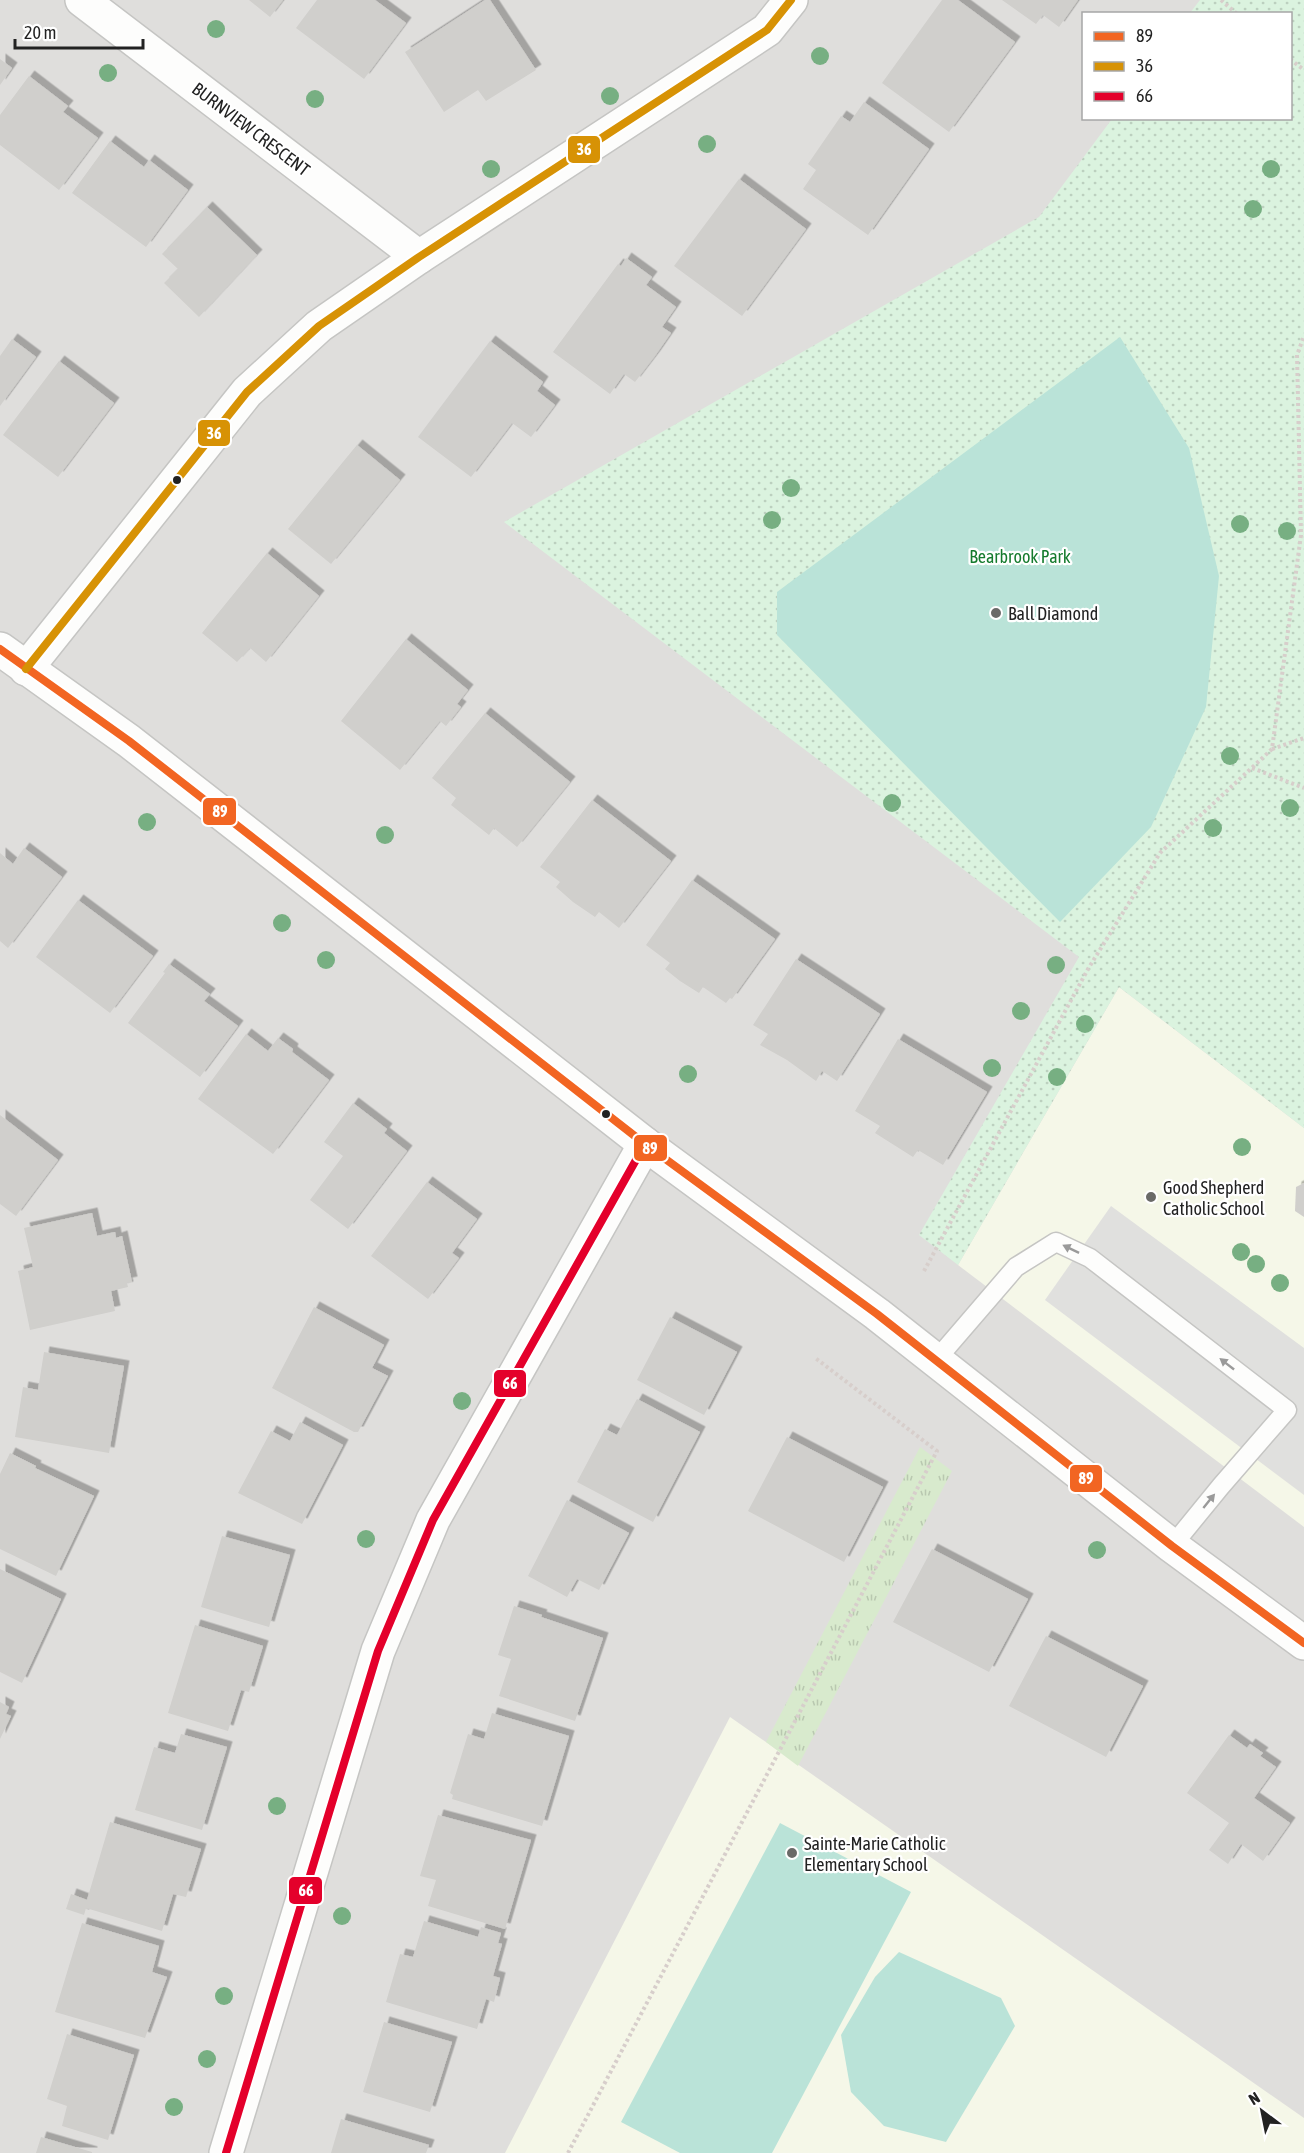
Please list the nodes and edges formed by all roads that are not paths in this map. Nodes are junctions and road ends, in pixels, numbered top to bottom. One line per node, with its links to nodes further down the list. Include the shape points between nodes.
1 (82, 0): 3 (street, BURNVIEW CRESCENT)
2 (791, 0): 3 (street, via 767,30)
3 (419, 257): 5 (street, via 319,326 247,392)
4 (0, 649): 5 (street)
5 (26, 669): 6 (street, via 129,741)
6 (645, 1144): 7 (street); 10 (street, via 433,1520 382,1640)
7 (936, 1360): 8 (street); 8 (lane, one-way to 7, via 1287,1410 1090,1258 1056,1242 1016,1267)
8 (1173, 1546): 9 (street)
9 (1304, 1643)
10 (226, 2153)

